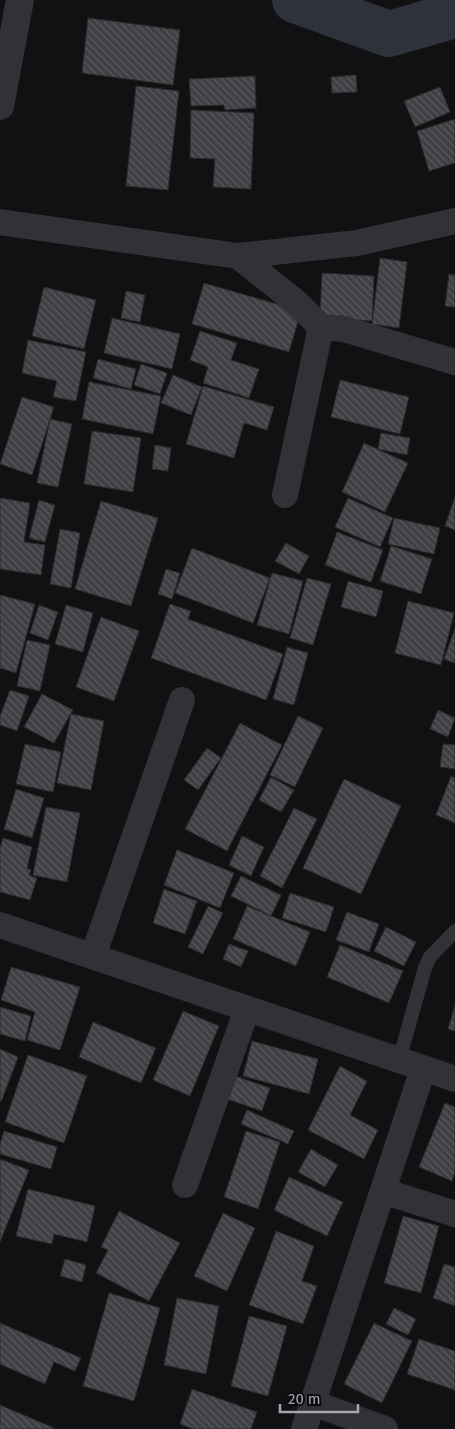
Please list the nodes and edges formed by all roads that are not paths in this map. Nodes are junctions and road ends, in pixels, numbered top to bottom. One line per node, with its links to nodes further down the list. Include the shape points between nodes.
1 (20, 0): 2 (street)
2 (0, 106)
3 (455, 221): 5 (street, via 357,243)
4 (0, 222): 5 (street)
5 (238, 256): 6 (street, via 297,302)
6 (321, 327): 7 (street, via 344,329); 8 (street)
7 (455, 362)
8 (285, 495)
9 (182, 700): 12 (street)
10 (0, 925): 12 (street)
11 (455, 931): 14 (lane, via 430,957)
12 (92, 956): 13 (street)
13 (247, 1009): 14 (street); 17 (street)
14 (398, 1060): 15 (street)
15 (423, 1069): 16 (street); 18 (street)
16 (455, 1079)
17 (185, 1185)
18 (383, 1190): 19 (street); 20 (street)
19 (455, 1214)
20 (313, 1403): 21 (street); 22 (street)
21 (304, 1429)
22 (385, 1429)

